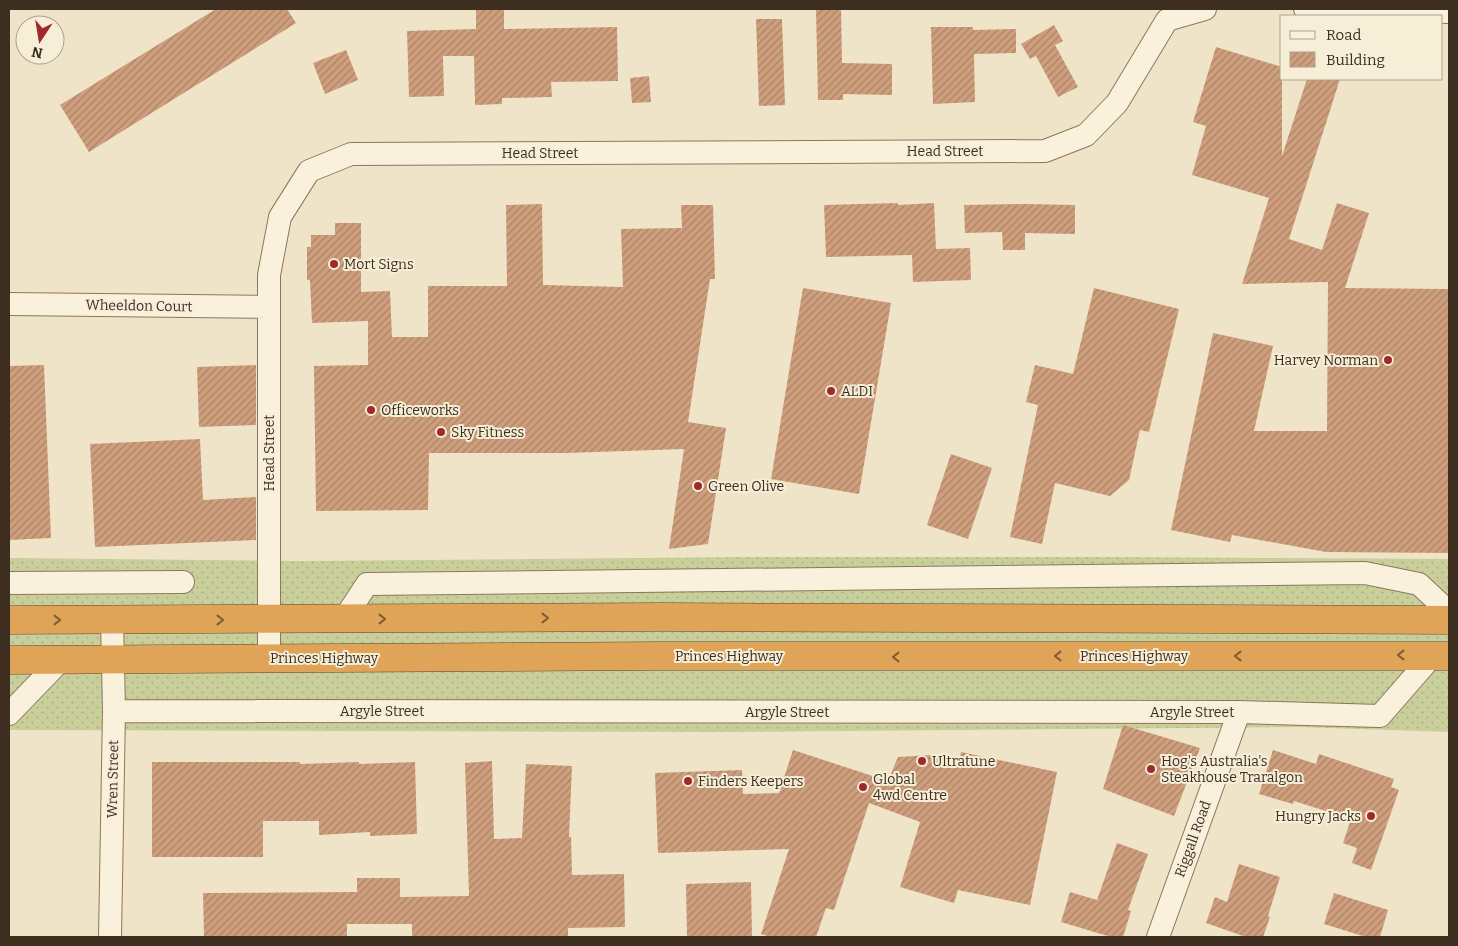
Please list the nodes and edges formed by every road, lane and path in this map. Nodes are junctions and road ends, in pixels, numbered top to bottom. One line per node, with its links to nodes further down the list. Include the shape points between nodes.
1 (1205, 9): 5 (street, Head Street, via 1168,20 1117,103 1086,136 1045,150 351,154 309,172 280,217 269,275)
2 (1305, 9): 3 (street)
3 (1449, 12)
4 (9, 304): 5 (street, Wheeldon Court)
5 (269, 307): 9 (street, Head Street)
6 (183, 582): 7 (street)
7 (9, 584)
8 (1449, 612): 10 (street, via 1419,584 1365,573 367,584)
9 (269, 619): 10 (highway); 12 (highway, one-way to 9); 15 (street, Head Street)
10 (344, 619): 13 (highway, one-way to 13)
11 (9, 620): 12 (highway, one-way to 12)
12 (112, 620): 16 (street, Wren Street)
13 (1449, 620)
14 (1441, 656): 15 (highway, Princes Highway, one-way to 15); 20 (street, Argyle Street, via 1380,716)
15 (269, 658): 16 (highway, Princes Highway)
16 (113, 659): 18 (highway, Princes Highway); 19 (street, Wren Street)
17 (9, 660): 18 (highway, Princes Highway)
18 (61, 660): 21 (street)
19 (114, 711): 20 (street, Argyle Street); 22 (street, Wren Street)
20 (1239, 712): 23 (street, Riggall Road)
21 (9, 714)
22 (110, 937)
23 (1158, 937)

